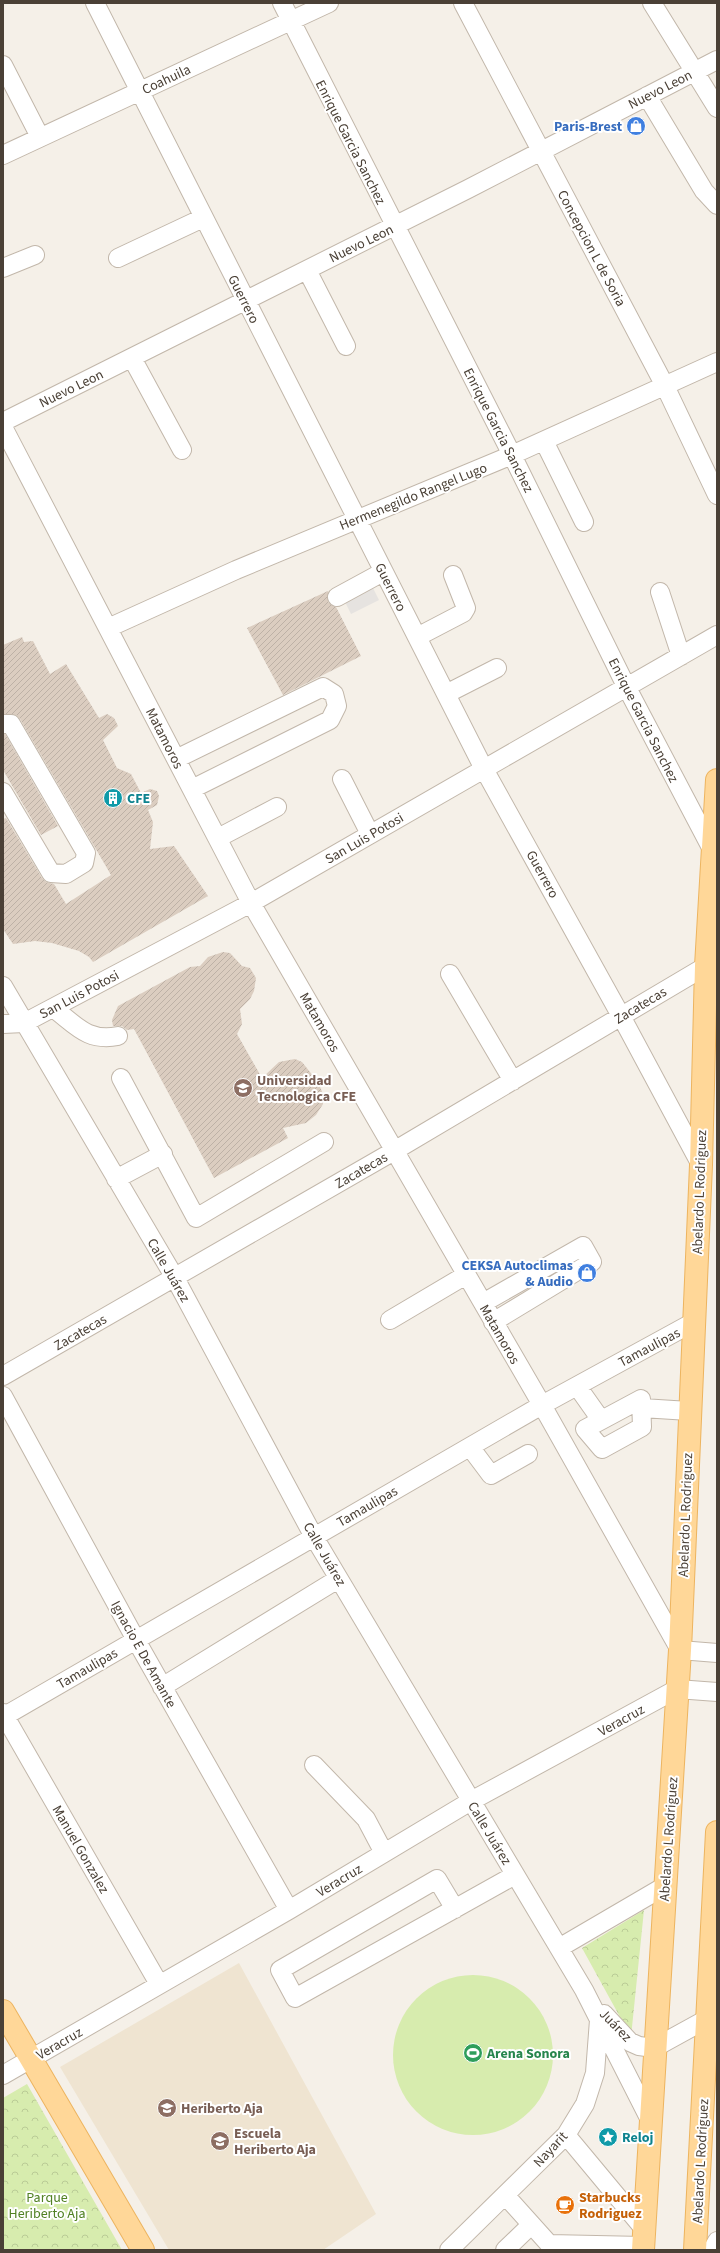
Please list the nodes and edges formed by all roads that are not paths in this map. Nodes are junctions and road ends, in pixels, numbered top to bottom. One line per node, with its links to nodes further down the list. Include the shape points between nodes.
1 (95, 3): 10 (street, Guerrero)
2 (282, 3): 6 (street, Enrique Garcia Sanchez)
3 (329, 3): 6 (street, Coahuila)
4 (463, 3): 14 (street, Concepcion L de Soria)
5 (652, 3): 9 (street)
6 (291, 22): 10 (street, Coahuila); 18 (street, Enrique Garcia Sanchez)
7 (717, 60): 9 (street, Nuevo Leon)
8 (3, 66): 13 (street)
9 (694, 71): 11 (street, Nuevo Leon); 12 (street)
10 (139, 91): 13 (street, Coahuila); 17 (street, Guerrero)
11 (647, 96): 14 (street, Nuevo Leon); 16 (street, via 704,191)
12 (717, 108)
13 (40, 137): 15 (street, Coahuila)
14 (540, 151): 18 (street, Nuevo Leon); 27 (street, Concepcion L de Soria)
15 (3, 155)
16 (717, 205)
17 (203, 218): 20 (street); 23 (street, Guerrero)
18 (394, 226): 22 (street, Nuevo Leon); 32 (street, Enrique Garcia Sanchez)
19 (35, 255): 21 (street)
20 (118, 258)
21 (3, 268)
22 (307, 270): 23 (street, Nuevo Leon); 24 (street)
23 (245, 300): 25 (street, Nuevo Leon); 34 (street, Guerrero)
24 (346, 346)
25 (132, 358): 28 (street, Nuevo Leon); 31 (street)
26 (717, 362): 27 (street, Hermenegildo Rangel Lugo)
27 (665, 386): 30 (street, Hermenegildo Rangel Lugo); 33 (street, Concepcion L de Soria)
28 (3, 422)
29 (3, 427): 40 (street, Matamoros)
30 (544, 441): 32 (street, Hermenegildo Rangel Lugo); 35 (street)
31 (182, 450)
32 (512, 455): 34 (street, Hermenegildo Rangel Lugo); 45 (street, Enrique Garcia Sanchez)
33 (717, 494)
34 (356, 519): 36 (street, Guerrero); 40 (street, Hermenegildo Rangel Lugo)
35 (584, 522)
36 (383, 572): 39 (street); 42 (street, Guerrero)
37 (453, 575): 42 (street, via 466,608 463,613)
38 (660, 592): 43 (street)
39 (337, 597)
40 (108, 628): 48 (street, Matamoros)
41 (717, 635): 43 (street, San Luis Potosi)
42 (417, 638): 46 (street, Guerrero)
43 (681, 656): 45 (street, San Luis Potosi)
44 (497, 668): 46 (street)
45 (626, 686): 49 (street, San Luis Potosi); 57 (street, Enrique Garcia Sanchez)
46 (446, 694): 49 (street, Guerrero)
47 (3, 724): 53 (street, via 11,724 86,853 84,863 66,874 51,873)
48 (176, 759): 52 (street, Matamoros); 52 (street, via 323,687 334,694 337,706 330,720)
49 (484, 769): 55 (street, San Luis Potosi); 63 (street, Guerrero)
50 (342, 779): 55 (street)
51 (717, 780): 57 (main road, Abelardo L Rodriguez)
52 (192, 789): 56 (street, Matamoros)
53 (4, 796)
54 (277, 808): 56 (street)
55 (370, 834): 58 (street, San Luis Potosi)
56 (218, 838): 58 (street, Matamoros)
57 (716, 855): 59 (main road, Abelardo L Rodriguez)
58 (251, 903): 62 (street, San Luis Potosi); 70 (street, Matamoros)
59 (711, 964): 63 (street, Zacatecas); 72 (main road, Abelardo L Rodriguez)
60 (450, 974): 68 (street)
61 (3, 986): 64 (street, Calle Juárez)
62 (53, 1008): 64 (street, San Luis Potosi); 66 (street, via 90,1036)
63 (621, 1016): 68 (street, Zacatecas); 72 (street, Guerrero)
64 (24, 1023): 65 (street, San Luis Potosi); 73 (street, Calle Juárez)
65 (3, 1024)
66 (118, 1036)
67 (121, 1078): 71 (street)
68 (513, 1081): 70 (street, Zacatecas)
69 (324, 1142): 71 (street, via 196,1218)
70 (394, 1150): 74 (street, Matamoros); 75 (street, Zacatecas)
71 (163, 1154): 73 (street)
72 (700, 1165): 79 (main road, Abelardo L Rodriguez)
73 (116, 1179): 75 (street, Calle Juárez)
74 (466, 1276): 76 (street, Matamoros); 77 (street)
75 (174, 1278): 80 (street, Zacatecas); 89 (street, Calle Juárez)
76 (483, 1303): 78 (street, Matamoros); 78 (street, via 583,1246 592,1262)
77 (390, 1320)
78 (493, 1322): 83 (street, Matamoros)
79 (692, 1323): 81 (street, Tamaulipas); 85 (main road, Abelardo L Rodriguez)
80 (3, 1376)
81 (577, 1386): 83 (street, Tamaulipas); 86 (street)
82 (3, 1396): 91 (street, Ignacio E De Amante)
83 (542, 1405): 87 (street, Tamaulipas); 92 (street, Matamoros)
84 (642, 1408): 85 (street); 86 (street, via 642,1399); 86 (street, via 642,1427 602,1449 585,1429)
85 (689, 1411): 92 (main road, Abelardo L Rodriguez)
86 (600, 1420)
87 (470, 1447): 88 (street, via 491,1475); 89 (street, Tamaulipas)
88 (528, 1454)
89 (314, 1537): 90 (street, Calle Juárez); 91 (street, Tamaulipas)
90 (338, 1578): 94 (street); 99 (street, Calle Juárez)
91 (136, 1640): 94 (street, Ignacio E De Amante); 97 (street, Tamaulipas)
92 (680, 1650): 93 (street); 95 (main road, Abelardo L Rodriguez)
93 (717, 1653)
94 (162, 1687): 105 (street, Ignacio E De Amante)
95 (677, 1689): 96 (street); 99 (street, Veracruz); 103 (main road, Abelardo L Rodriguez)
96 (717, 1692)
97 (4, 1715): 107 (street, Manuel Gonzalez)
98 (314, 1766): 101 (street, via 366,1819)
99 (471, 1801): 101 (street, Veracruz); 102 (street, Calle Juárez)
100 (717, 1832): 110 (main road, Abelardo L Rodriguez)
101 (384, 1854): 105 (street, Veracruz)
102 (515, 1875): 104 (street); 106 (street, Calle Juárez)
103 (665, 1886): 106 (street); 112 (main road, Abelardo L Rodriguez)
104 (455, 1909): 104 (street, via 295,1998 280,1970 437,1879)
105 (289, 1910): 107 (street, Veracruz)
106 (558, 1948): 108 (street, Calle Juárez)
107 (159, 1984): 113 (street, Veracruz)
108 (584, 1990): 111 (street, Calle Juárez); 112 (street, Juárez, via 630,2042)
109 (3, 2011): 113 (main road)
110 (712, 2016): 112 (street); 124 (main road, Abelardo L Rodriguez)
111 (599, 2020): 115 (street, Calle Juárez); 116 (street, Nayarit, via 594,2073 585,2104)
112 (654, 2048): 115 (main road, Abelardo L Rodriguez)
113 (30, 2059): 114 (street, Veracruz); 121 (main road)
114 (3, 2075)
115 (650, 2120): 120 (main road, Abelardo L Rodriguez)
116 (566, 2135): 117 (street, Nayarit); 120 (street)
117 (505, 2195): 118 (street); 122 (street, Nayarit)
118 (532, 2225): 120 (street, via 549,2244); 123 (street)
119 (717, 2241): 125 (street)
120 (644, 2242)
121 (143, 2250)
122 (449, 2250)
123 (505, 2250)
124 (695, 2250)
125 (712, 2250)

